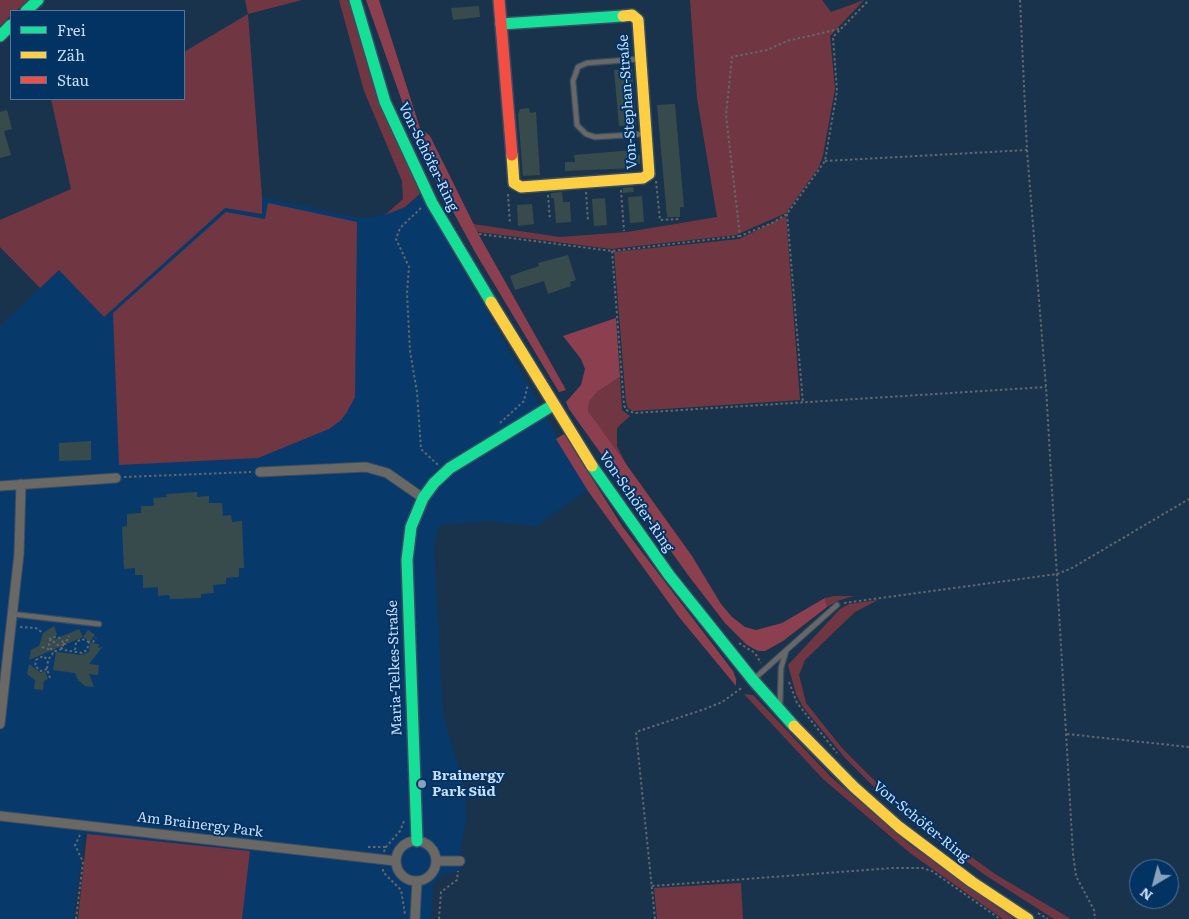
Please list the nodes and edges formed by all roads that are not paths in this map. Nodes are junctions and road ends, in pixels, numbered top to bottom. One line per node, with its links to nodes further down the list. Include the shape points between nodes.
1 (38, 0): 4 (main road)
2 (355, 0): 10 (main road, Von-Schöfer-Ring, via 385,102 433,204)
3 (499, 0): 5 (main road)
4 (27, 10)
5 (501, 24): 8 (main road, Von-Stephan-Straße, via 632,14 638,20); 9 (main road, Von-Stephan-Straße, via 514,183 521,187 643,178 649,174)
6 (10, 26): 7 (main road)
7 (0, 36)
8 (641, 59): 9 (main road, Von-Stephan-Straße); 9 (lane, via 587,63 578,67 573,81 577,125 586,134 595,137)
9 (647, 133)
10 (553, 405): 15 (main road, Maria-Telkes-Straße, via 450,468); 20 (main road, Von-Schöfer-Ring, via 588,461 669,575)
11 (260, 472): 15 (street, via 366,467 386,473)
12 (116, 478): 13 (street)
13 (21, 484): 14 (street); 17 (street, via 19,554)
14 (0, 486)
15 (424, 498): 24 (main road, Maria-Telkes-Straße, via 411,527 407,560)
16 (837, 605): 19 (lane)
17 (12, 614): 18 (lane); 22 (street)
18 (99, 624)
19 (786, 650): 20 (lane); 21 (lane, via 780,680)
20 (753, 680): 21 (main road, Von-Schöfer-Ring)
21 (780, 709): 29 (main road, Von-Schöfer-Ring, via 810,744 899,827 972,882)
22 (0, 724)
23 (0, 816): 25 (street, Am Brainergy Park)
24 (417, 841): 25 (street, via 405,844); 26 (street, via 431,847)
25 (396, 861): 28 (street, via 401,873)
26 (436, 861): 27 (street); 28 (street, via 433,872 423,880)
27 (459, 861)
28 (417, 880): 30 (street)
29 (1031, 914)
30 (416, 919)

